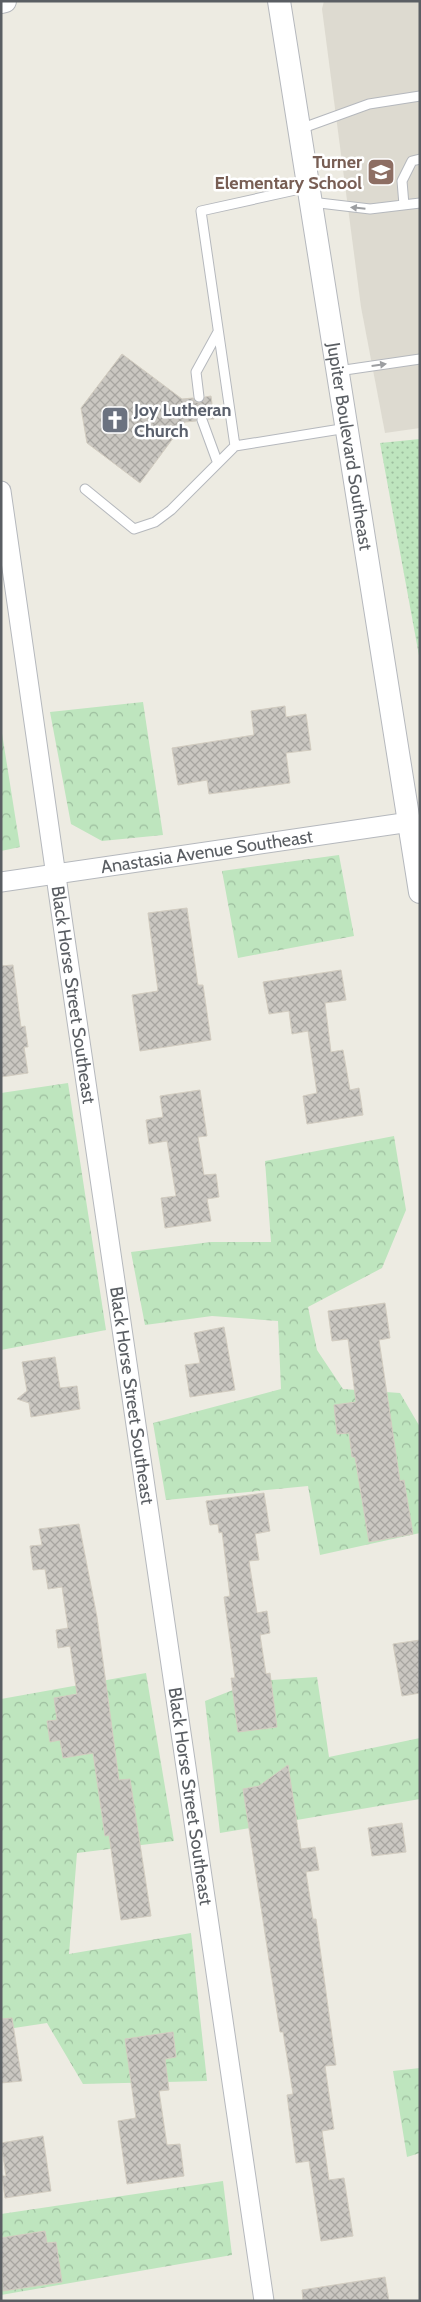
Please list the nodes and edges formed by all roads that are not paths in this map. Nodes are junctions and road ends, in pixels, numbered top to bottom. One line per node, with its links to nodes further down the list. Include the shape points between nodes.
1 (5, 1): 3 (street)
2 (279, 1): 5 (street, Jupiter Boulevard Southeast)
3 (1, 2)
4 (420, 96): 5 (lane, via 369,104)
5 (300, 129): 7 (street, Jupiter Boulevard Southeast)
6 (420, 159): 9 (lane, via 412,161 402,181)
7 (310, 195): 9 (lane, one-way to 7, via 370,209); 10 (lane, via 201,211); 12 (street, Jupiter Boulevard Southeast)
8 (420, 203): 9 (lane)
9 (404, 205)
10 (218, 332): 13 (lane, via 196,372); 16 (lane)
11 (420, 359): 12 (lane, one-way to 11)
12 (338, 371): 15 (street, Jupiter Boulevard Southeast)
13 (199, 397)
14 (202, 420): 17 (lane)
15 (347, 428): 16 (lane); 20 (street, Jupiter Boulevard Southeast)
16 (235, 446): 17 (lane)
17 (218, 461): 18 (lane, via 171,510 155,522 134,529)
18 (85, 489)
19 (1, 491): 21 (street, Black Horse Street Southeast)
20 (410, 822): 21 (street, Anastasia Avenue Southeast); 23 (street, Jupiter Boulevard Southeast)
21 (55, 874): 22 (street, Anastasia Avenue Southeast); 24 (street, Black Horse Street Southeast)
22 (1, 882)
23 (420, 892)
24 (264, 2301)

